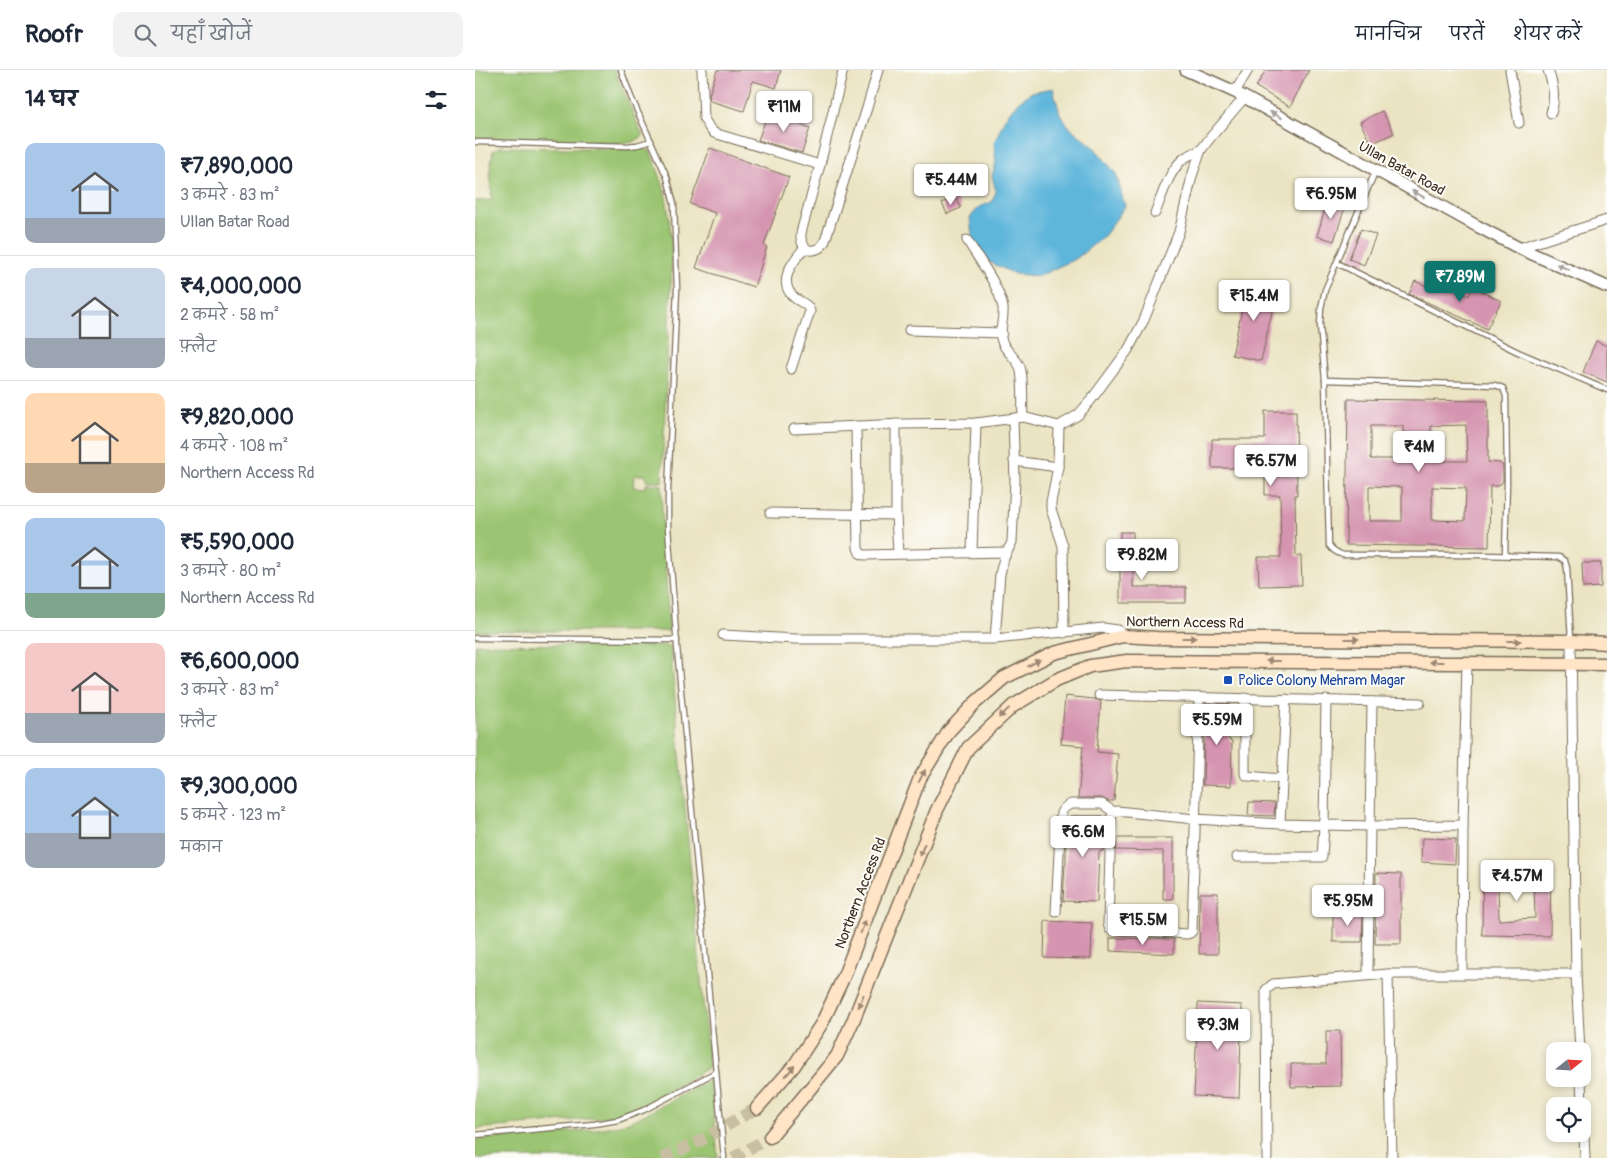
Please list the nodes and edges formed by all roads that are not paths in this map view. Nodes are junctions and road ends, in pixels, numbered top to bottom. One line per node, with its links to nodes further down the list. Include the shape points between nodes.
1 (621, 70): 12 (lane)
2 (702, 70): 15 (street, via 704,119 714,133)
3 (843, 70): 15 (street)
4 (878, 70): 20 (street, via 825,241 818,250)
5 (1186, 70): 9 (street, Ullan Batar Road)
6 (1248, 70): 9 (street)
7 (1510, 70): 11 (street)
8 (1548, 70): 10 (street, via 1553,87)
9 (1239, 95): 14 (street); 16 (street, Ullan Batar Road, one-way to 9)
10 (1551, 113)
11 (1519, 123)
12 (651, 141): 13 (lane, via 627,146); 51 (lane, via 671,190 675,227 677,289 668,527)
13 (475, 142)
14 (1201, 150): 17 (street, via 1177,165); 34 (street, via 1179,232 1144,320 1128,350 1091,400 1077,415)
15 (820, 165): 20 (street, via 802,229 801,239)
16 (1376, 171): 21 (street, Ullan Batar Road, one-way to 16); 22 (lane)
17 (1155, 213)
18 (1607, 220): 21 (street)
19 (967, 240): 25 (street, via 999,293 1003,312)
20 (805, 248): 26 (street, via 795,259 786,280 789,293 810,311)
21 (1519, 248): 23 (street, Ullan Batar Road, one-way to 21)
22 (1337, 263): 27 (lane, via 1321,308); 28 (lane, via 1519,352)
23 (1607, 287)
24 (909, 330): 25 (street)
25 (1002, 332): 29 (street, via 1003,344 1021,372)
26 (791, 369)
27 (1325, 380): 44 (lane, via 1328,540 1332,550 1343,554); 44 (lane, via 1495,385 1503,388 1506,396 1507,463)
28 (1607, 390)
29 (1023, 417): 30 (street); 34 (street)
30 (1013, 420): 31 (street); 36 (street)
31 (976, 423): 32 (street); 41 (street)
32 (896, 424): 33 (street); 40 (street)
33 (856, 426): 35 (street); 39 (street)
34 (1059, 426): 37 (street)
35 (795, 429)
36 (1014, 461): 37 (street); 42 (street, via 1012,542)
37 (1058, 467): 45 (street, via 1051,509 1063,546)
38 (769, 513): 39 (street)
39 (858, 515): 40 (street); 43 (street, via 860,553)
40 (896, 515): 43 (street)
41 (972, 552): 42 (street); 43 (street)
42 (1007, 552): 50 (street, via 1000,574)
43 (898, 554)
44 (1505, 555): 52 (lane, via 1559,556 1565,561)
45 (1064, 633): 47 (street, via 1113,628); 50 (street)
46 (723, 635): 50 (street, via 795,639)
47 (1123, 636): 49 (main road, Northern Access Rd); 80 (main road, Northern Access Rd, one-way to 47, via 794,1066 822,1023 844,976 920,778 949,731 1004,678 1054,652)
48 (475, 638): 51 (lane)
49 (1157, 638): 52 (main road, Northern Access Rd, one-way to 52); 54 (main road)
50 (995, 639)
51 (677, 640): 79 (lane)
52 (1571, 641): 53 (main road, Northern Access Rd); 56 (street)
53 (1607, 643)
54 (1157, 661): 55 (main road, one-way to 54); 82 (main road, one-way to 82, via 1090,666 1056,680 1013,706 968,748 937,810 837,1056)
55 (1467, 662): 56 (main road); 69 (street)
56 (1572, 664): 57 (main road); 77 (street)
57 (1607, 664)
58 (1099, 695): 59 (street)
59 (1199, 697): 60 (street); 67 (street)
60 (1245, 698): 61 (street); 65 (street, via 1245,774)
61 (1287, 699): 62 (street); 65 (street)
62 (1326, 700): 63 (street); 70 (street)
63 (1372, 702): 64 (street); 71 (street)
64 (1420, 703)
65 (1282, 779): 68 (street)
66 (1114, 812): 67 (street, via 1121,810); 67 (street, via 1110,843 1110,929 1191,932); 73 (street, via 1102,804 1071,804 1062,810)
67 (1195, 818): 68 (street)
68 (1280, 824): 70 (street)
69 (1463, 825): 71 (street); 76 (street)
70 (1324, 826): 71 (street); 72 (street, via 1321,857)
71 (1370, 826): 74 (street)
72 (1237, 857)
73 (1056, 912)
74 (1368, 974): 75 (street); 85 (street, via 1279,983 1266,990)
75 (1389, 974): 76 (street); 86 (street)
76 (1462, 974): 77 (street)
77 (1576, 974): 78 (street)
78 (1580, 1042)
79 (716, 1072): 81 (lane, via 618,1120); 84 (lane)
80 (757, 1108)
81 (475, 1135)
82 (770, 1137)
83 (1584, 1142): 87 (street)
84 (724, 1158)
85 (1267, 1158)
86 (1392, 1158)
87 (1585, 1158)

